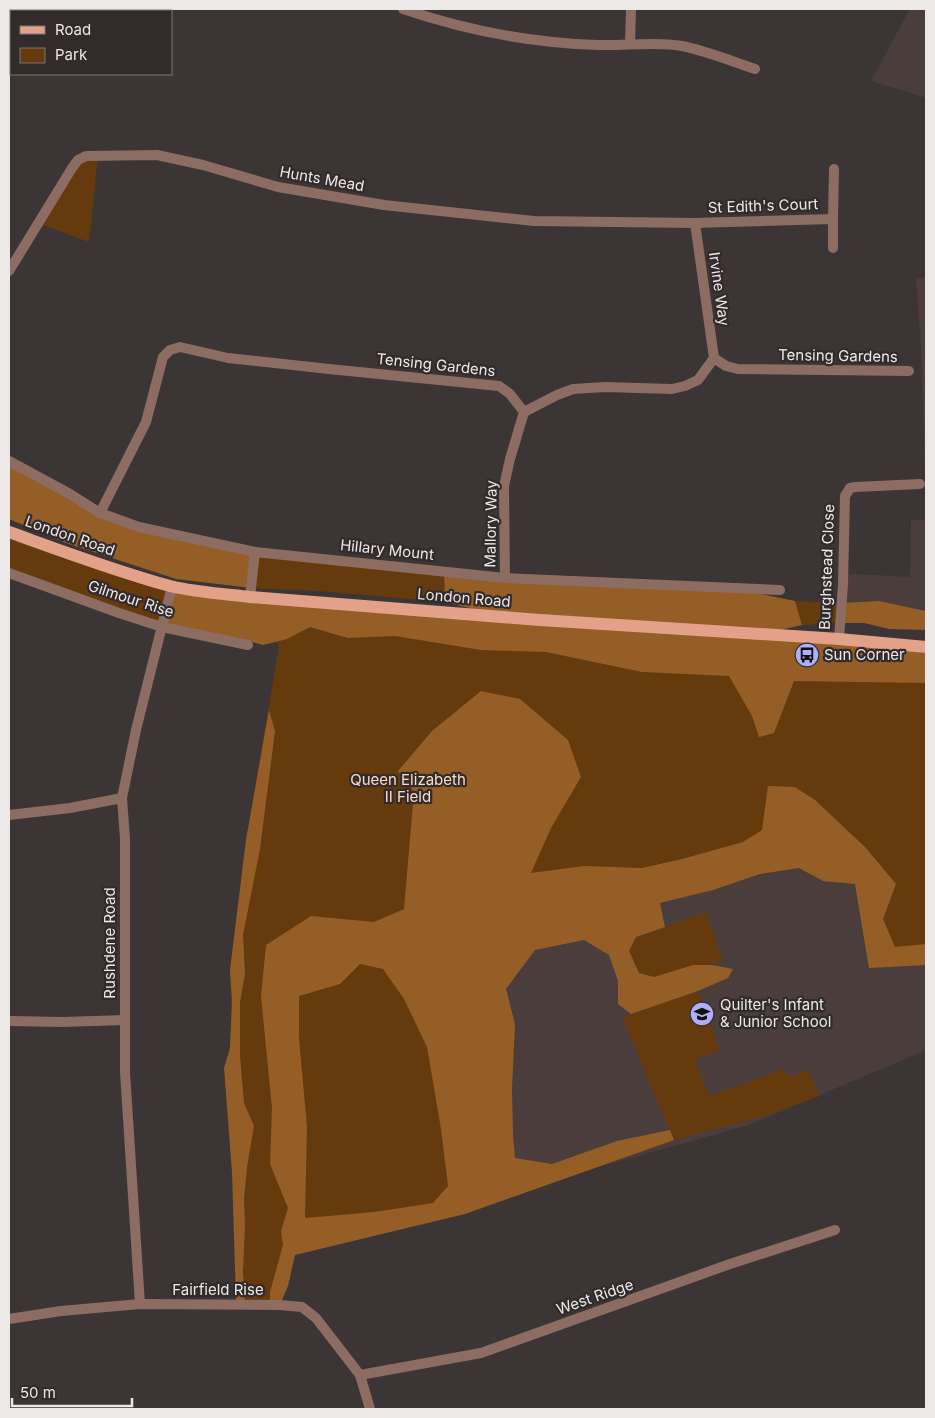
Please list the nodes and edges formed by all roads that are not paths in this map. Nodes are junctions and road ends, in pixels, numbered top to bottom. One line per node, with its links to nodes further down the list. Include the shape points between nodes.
1 (403, 9): 3 (street, via 496,34 580,44)
2 (631, 9): 3 (street)
3 (630, 44): 4 (street, via 681,46)
4 (755, 69)
5 (834, 169): 6 (street, St Edith's Court)
6 (833, 219): 7 (street, St Edith's Court); 8 (street, St Edith's Court)
7 (695, 223): 9 (street, Hunts Mead, via 534,221 384,205 278,187 157,155 98,155 78,160); 10 (street, Irvine Way)
8 (833, 248)
9 (9, 271)
10 (714, 358): 11 (street, Tensing Gardens, via 738,370); 12 (street, via 698,380 685,386 672,389 573,389)
11 (909, 371)
12 (524, 412): 15 (street, Tensing Gardens, via 499,386 228,358 180,347 163,357 146,422); 19 (street, Mallory Way, via 504,486)
13 (9, 461): 15 (street, Hillary Mount)
14 (920, 484): 24 (street, Burghstead Close, via 854,487 845,496 844,584)
15 (100, 512): 17 (street, Hillary Mount, via 139,527)
16 (9, 532): 20 (main road, London Road, via 93,563)
17 (255, 552): 19 (street, Hillary Mount); 22 (street)
18 (9, 573): 23 (street, Gilmour Rise)
19 (505, 578): 21 (street, Hillary Mount)
20 (172, 586): 22 (main road, London Road); 23 (street, Rushdene Road)
21 (780, 590)
22 (250, 597): 24 (main road, London Road)
23 (162, 627): 25 (street, Gilmour Rise); 27 (street, Rushdene Road)
24 (839, 640): 26 (main road, London Road)
25 (248, 645)
26 (926, 647)
27 (122, 798): 28 (street); 29 (street, Rushdene Road)
28 (9, 815)
29 (125, 1020): 30 (street); 32 (street, Rushdene Road, via 124,1072)
30 (9, 1021)
31 (835, 1230): 34 (street, West Ridge, via 481,1353)
32 (140, 1304): 33 (street, Fairfield Rise); 34 (street, Fairfield Rise, via 302,1307 316,1318)
33 (9, 1319)
34 (360, 1375): 35 (street, Fairfield Rise)
35 (370, 1409)

